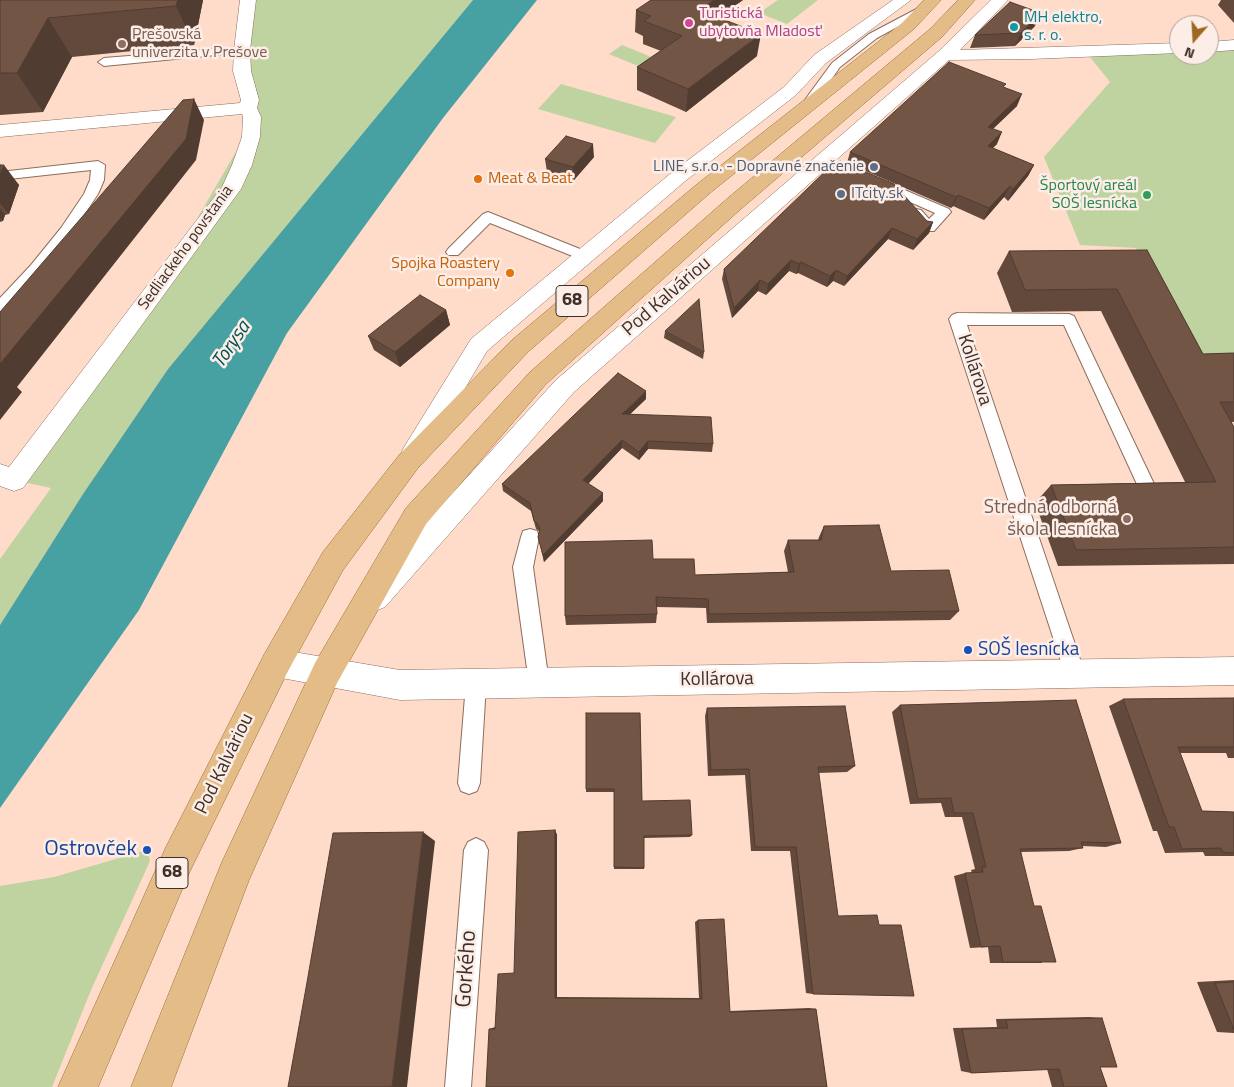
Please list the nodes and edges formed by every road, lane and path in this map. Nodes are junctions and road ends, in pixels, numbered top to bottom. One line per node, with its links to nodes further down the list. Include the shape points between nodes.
1 (248, 0): 9 (street, Sedliackeho povstania)
2 (902, 0): 18 (street, Pod Kalváriou, via 820,60 790,91 677,178)
3 (967, 0): 24 (main road, Pod Kalváriou / 68, via 936,33 735,202 538,378 416,516)
4 (1000, 0): 10 (street, Pod Kalváriou)
5 (929, 4): 20 (main road, Pod Kalváriou / 68, via 908,26 703,189 520,346)
6 (1219, 46): 7 (street)
7 (1234, 46)
8 (1169, 48): 10 (street)
9 (242, 50): 11 (lane); 12 (street, Sedliackeho povstania, via 242,71 250,100)
10 (945, 55): 24 (street, Pod Kalváriou, via 833,163 565,386)
11 (104, 62)
12 (248, 108): 13 (street); 21 (street, Sedliackeho povstania, via 252,117 251,137 231,189)
13 (0, 131)
14 (0, 176): 19 (lane, via 98,166 91,194 66,231)
15 (868, 179): 16 (lane)
16 (894, 190)
17 (453, 252): 18 (lane, via 488,217)
18 (585, 256): 20 (street, Pod Kalváriou, via 479,345)
19 (0, 307)
20 (409, 461): 25 (main road, Pod Kalváriou / 68, via 333,560)
21 (7, 477)
22 (1147, 488): 28 (lane, Kollárova, via 1069,320 957,319)
23 (530, 537): 29 (lane, via 523,567)
24 (357, 618): 27 (main road, Pod Kalváriou / 68)
25 (276, 663): 27 (street, Kollárova); 33 (main road, Pod Kalváriou / 68, via 178,859)
26 (1234, 671): 28 (street, Kollárova)
27 (326, 673): 30 (street, Kollárova, via 400,685); 34 (main road, Pod Kalváriou / 68, via 234,874)
28 (1075, 674): 29 (street, Kollárova)
29 (539, 683): 30 (street, Kollárova)
30 (476, 684): 31 (lane)
31 (469, 783)
32 (476, 850): 35 (lane, Gorkého)
33 (78, 1087)
34 (151, 1087)
35 (458, 1087)

